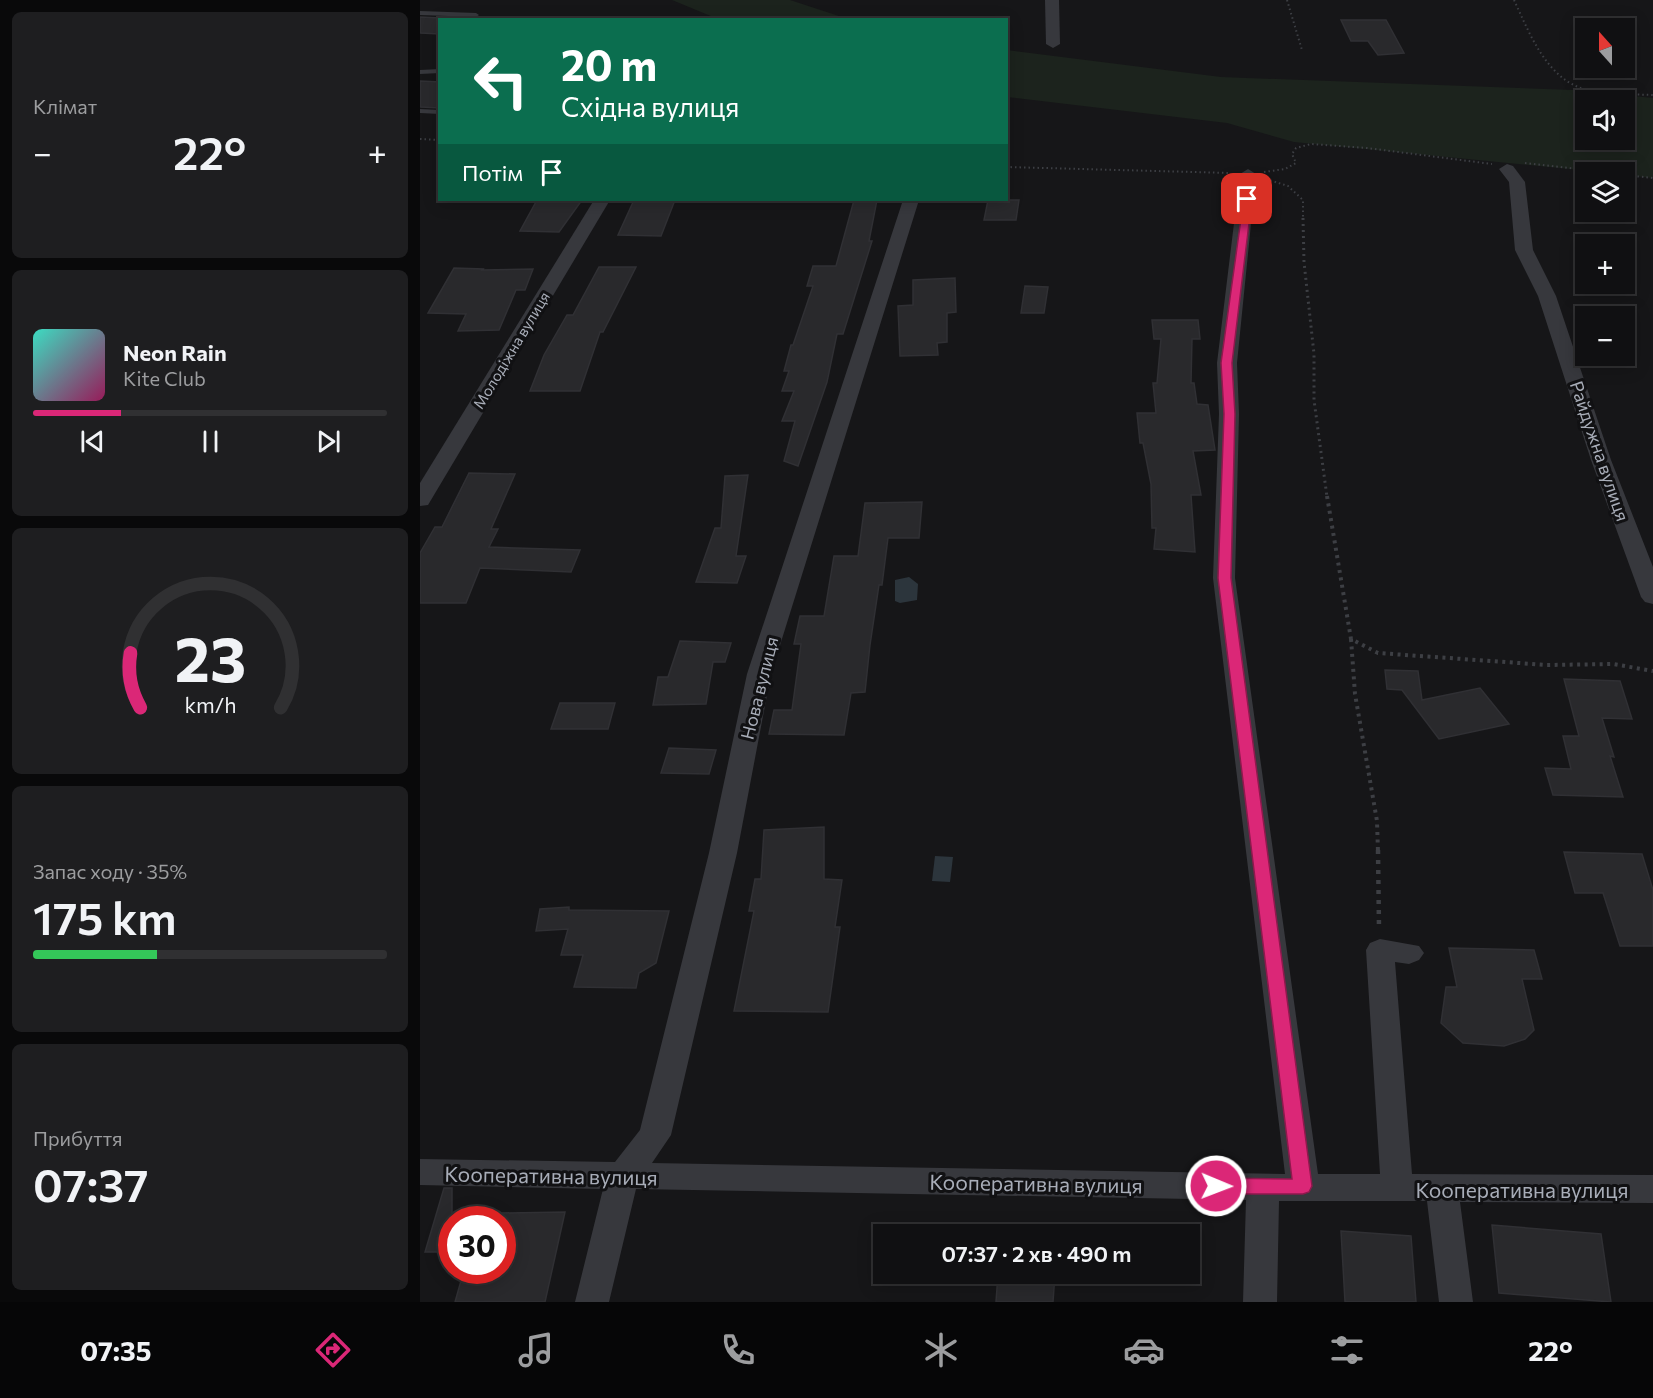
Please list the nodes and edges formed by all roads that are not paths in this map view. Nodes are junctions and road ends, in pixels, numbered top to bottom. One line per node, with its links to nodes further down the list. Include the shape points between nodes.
1 (1052, 0): 4 (street)
2 (420, 13): 3 (lane)
3 (476, 15)
4 (1053, 44)
5 (438, 71): 6 (lane)
6 (420, 72)
7 (420, 111): 8 (lane)
8 (438, 112)
9 (1507, 169): 14 (street, Райдужна вулиця, via 1517,182 1524,250 1547,297 1601,460)
10 (1248, 174): 18 (street, via 1227,363 1224,578)
11 (601, 201): 13 (street, Молодіжна вулиця)
12 (911, 201): 17 (street, Нова вулиця, via 759,674 723,853 655,1135)
13 (420, 500)
14 (1653, 597)
15 (1395, 952): 20 (street)
16 (420, 1172): 17 (street, Кооперативна вулиця)
17 (622, 1177): 19 (street, Кооперативна вулиця); 23 (street)
18 (1303, 1186): 19 (street, Кооперативна вулиця); 20 (street, Кооперативна вулиця)
19 (1263, 1187): 24 (street)
20 (1397, 1188): 21 (street, Кооперативна вулиця)
21 (1442, 1188): 22 (street, Кооперативна вулиця); 25 (street)
22 (1653, 1189)
23 (592, 1302)
24 (1260, 1302)
25 (1456, 1302)

